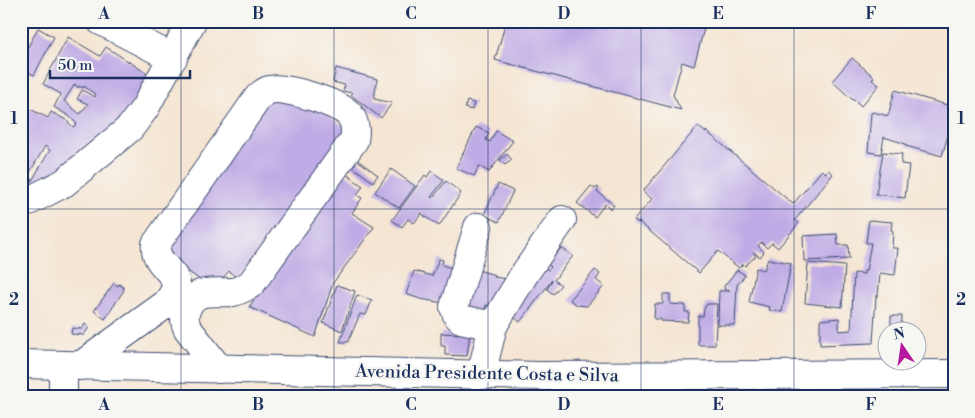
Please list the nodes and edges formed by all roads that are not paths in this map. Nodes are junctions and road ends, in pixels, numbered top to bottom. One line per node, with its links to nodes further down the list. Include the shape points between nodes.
1 (101, 21): 3 (main road)
2 (192, 21): 3 (main road)
3 (173, 58): 4 (main road, via 130,128 64,184)
4 (21, 205)
5 (562, 220): 7 (main road)
6 (478, 227): 7 (main road, via 454,307 461,319)
7 (493, 326): 12 (main road)
8 (21, 364): 9 (main road, Avenida Presidente Costa e Silva)
9 (72, 366): 10 (main road, Avenida Presidente Costa e Silva); 10 (main road, via 166,304 176,284 158,258 156,244 257,99 270,89 316,97 348,114 355,125 354,140 251,284 232,292 208,292 195,296 184,316 188,329); 13 (main road)
10 (219, 369): 12 (main road, Avenida Presidente Costa e Silva)
11 (954, 374): 12 (main road, Avenida Presidente Costa e Silva)
12 (481, 375)
13 (63, 397)

